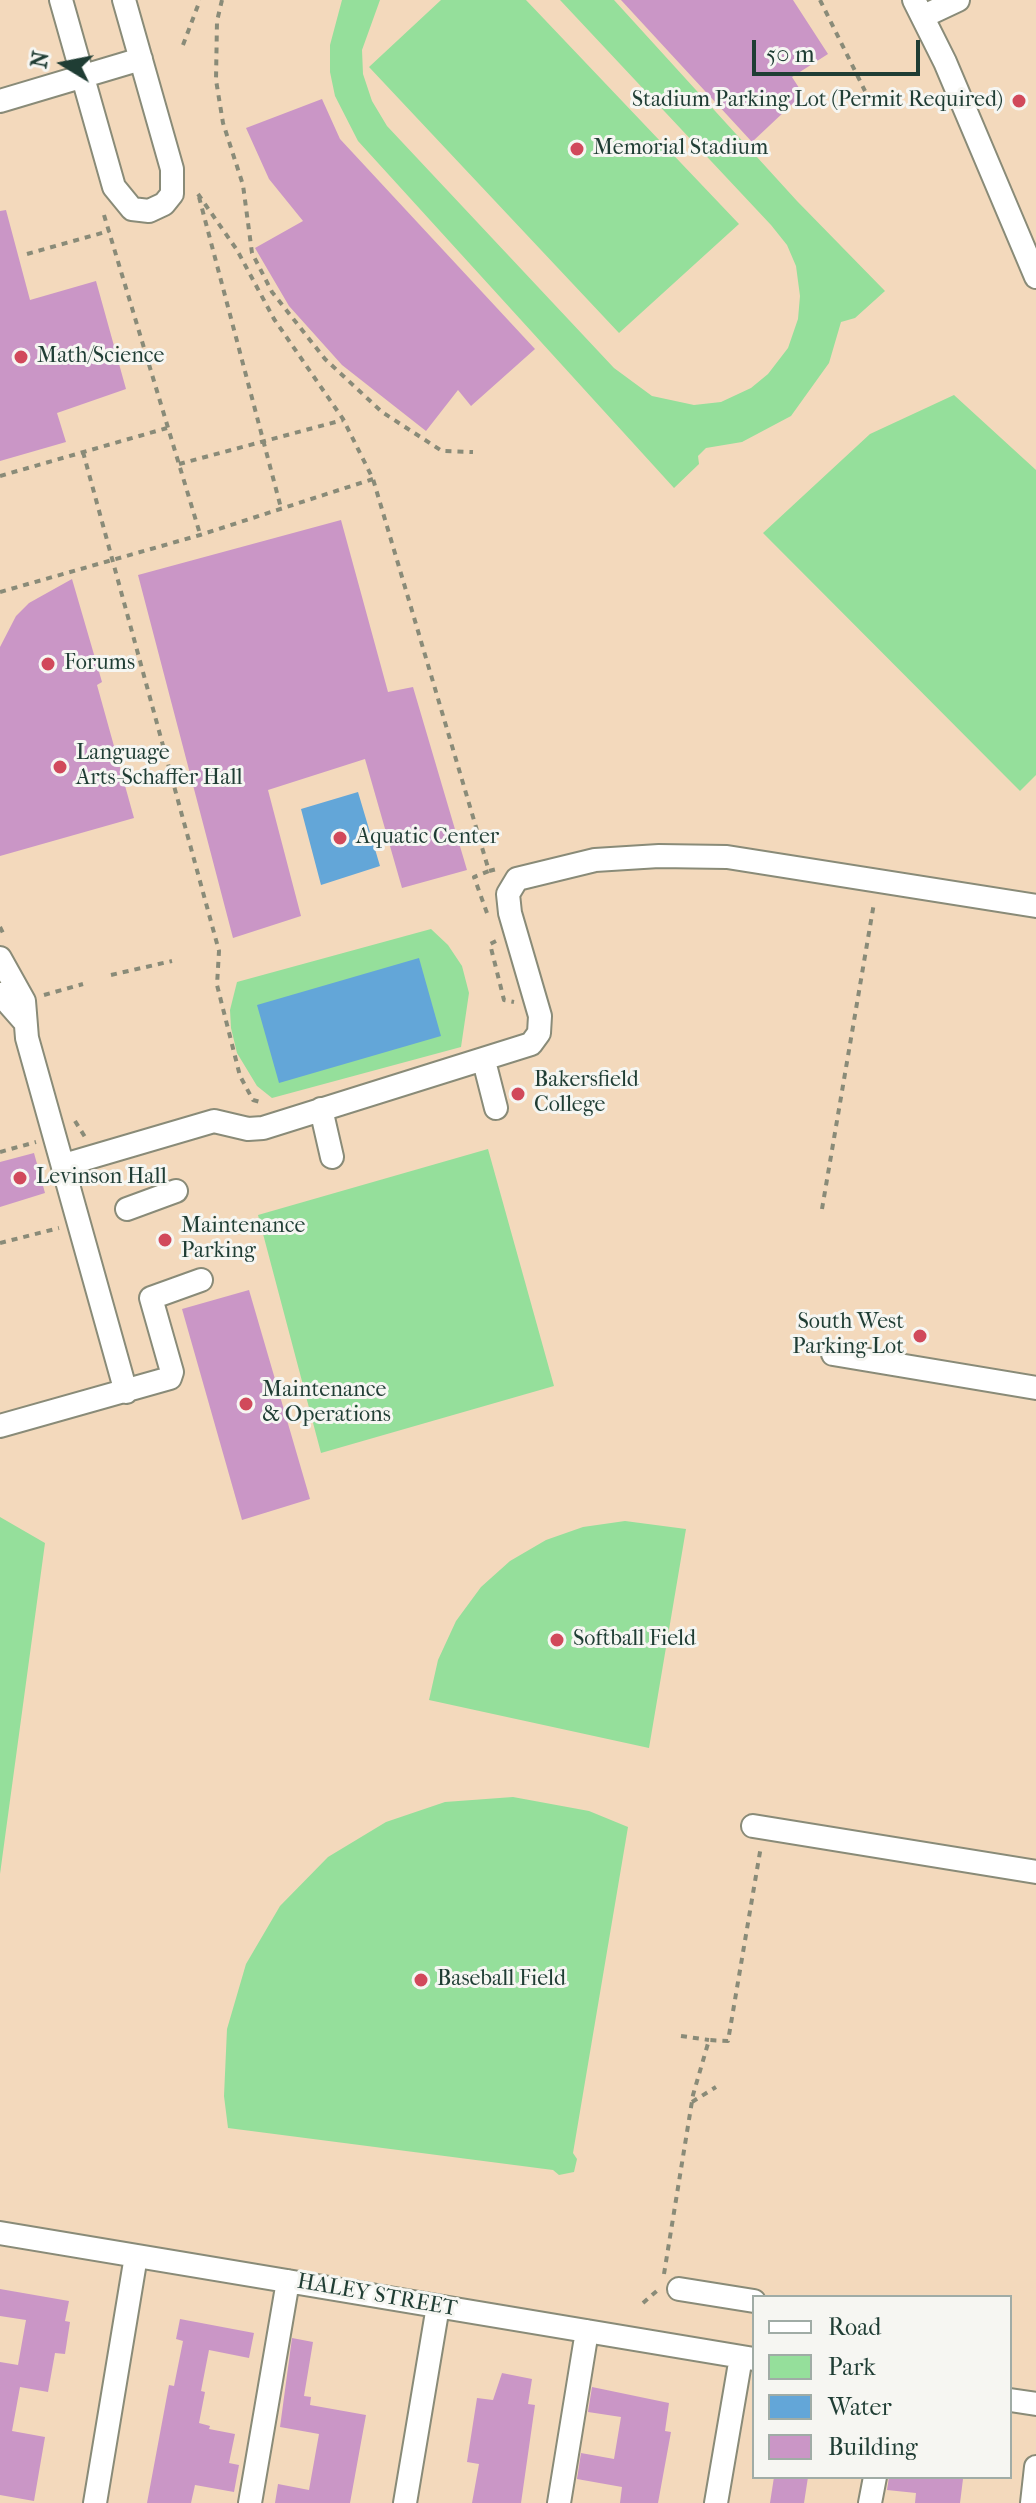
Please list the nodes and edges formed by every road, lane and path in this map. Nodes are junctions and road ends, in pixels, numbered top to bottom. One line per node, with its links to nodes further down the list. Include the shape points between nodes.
1 (61, 0): 10 (street)
2 (124, 0): 9 (street)
3 (200, 0): 8 (path)
4 (222, 0): 21 (path, via 216,80 223,123 243,185 252,253 272,292 325,359 382,412 442,451)
5 (820, 0): 11 (path)
6 (958, 0): 7 (street)
7 (919, 8): 16 (street)
8 (183, 45)
9 (141, 59): 10 (street); 10 (street, via 174,181 164,204 149,211 132,209 114,187)
10 (82, 76): 12 (street)
11 (865, 91)
12 (0, 101)
13 (104, 215): 14 (path)
14 (109, 231): 15 (path); 18 (path)
15 (27, 254)
16 (1036, 277)
17 (343, 419): 19 (path); 19 (path, via 198,194); 24 (path)
18 (167, 428): 20 (path); 22 (path)
19 (264, 439): 22 (path); 25 (path)
20 (83, 452): 23 (path); 27 (path)
21 (473, 452)
22 (179, 464): 26 (path)
23 (0, 476)
24 (373, 479): 25 (path); 30 (path)
25 (281, 508): 26 (path)
26 (200, 535): 27 (path)
27 (115, 558): 28 (path); 44 (path, via 219,951 217,985 240,1076 253,1100)
28 (0, 592)
29 (503, 867): 30 (path)
30 (489, 871): 33 (path, via 474,877 486,912)
31 (874, 903): 53 (path)
32 (1036, 906): 43 (street, via 727,857 595,860 517,879 508,894 510,913 540,1016 539,1033 531,1044)
33 (494, 917)
34 (495, 929): 41 (path, via 497,941 490,944 504,1000 514,1001)
35 (0, 958): 42 (street, via 24,1001)
36 (172, 961): 37 (path)
37 (111, 975)
38 (83, 984): 40 (path)
39 (0, 994): 42 (street)
40 (37, 997)
41 (517, 1008)
42 (23, 1020): 50 (street)
43 (484, 1061): 45 (street); 46 (street)
44 (278, 1100)
45 (496, 1108)
46 (321, 1109): 49 (street); 50 (street, via 263,1128 214,1121)
47 (39, 1142): 48 (path)
48 (0, 1152)
49 (332, 1157)
50 (64, 1165): 59 (street)
51 (176, 1191): 52 (street)
52 (127, 1209)
53 (822, 1209)
54 (64, 1227): 55 (path)
55 (0, 1243)
56 (201, 1280): 59 (street, via 151,1298 172,1372 170,1378)
57 (833, 1354): 58 (street)
58 (1036, 1388)
59 (126, 1392): 60 (street)
60 (0, 1426)
61 (759, 1827): 62 (street); 64 (path, via 728,2041)
62 (1036, 1872)
63 (681, 2036): 64 (path)
64 (709, 2040): 66 (path)
65 (716, 2087): 66 (path)
66 (692, 2102): 72 (path, via 662,2287)
67 (0, 2233): 68 (street, HALEY STREET)
68 (136, 2256): 69 (street, HALEY STREET); 80 (street)
69 (288, 2281): 73 (street, HALEY STREET); 81 (street)
70 (679, 2289): 71 (street)
71 (752, 2301)
72 (643, 2303)
73 (438, 2306): 74 (street, HALEY STREET); 82 (street)
74 (587, 2331): 75 (street, HALEY STREET); 83 (street)
75 (747, 2358): 84 (street)
76 (1012, 2400): 77 (street)
77 (1036, 2404)
78 (1036, 2467): 86 (street)
79 (875, 2479): 85 (street)
80 (95, 2503)
81 (250, 2503)
82 (405, 2503)
83 (559, 2503)
84 (716, 2503)
85 (870, 2503)
86 (1032, 2503)

